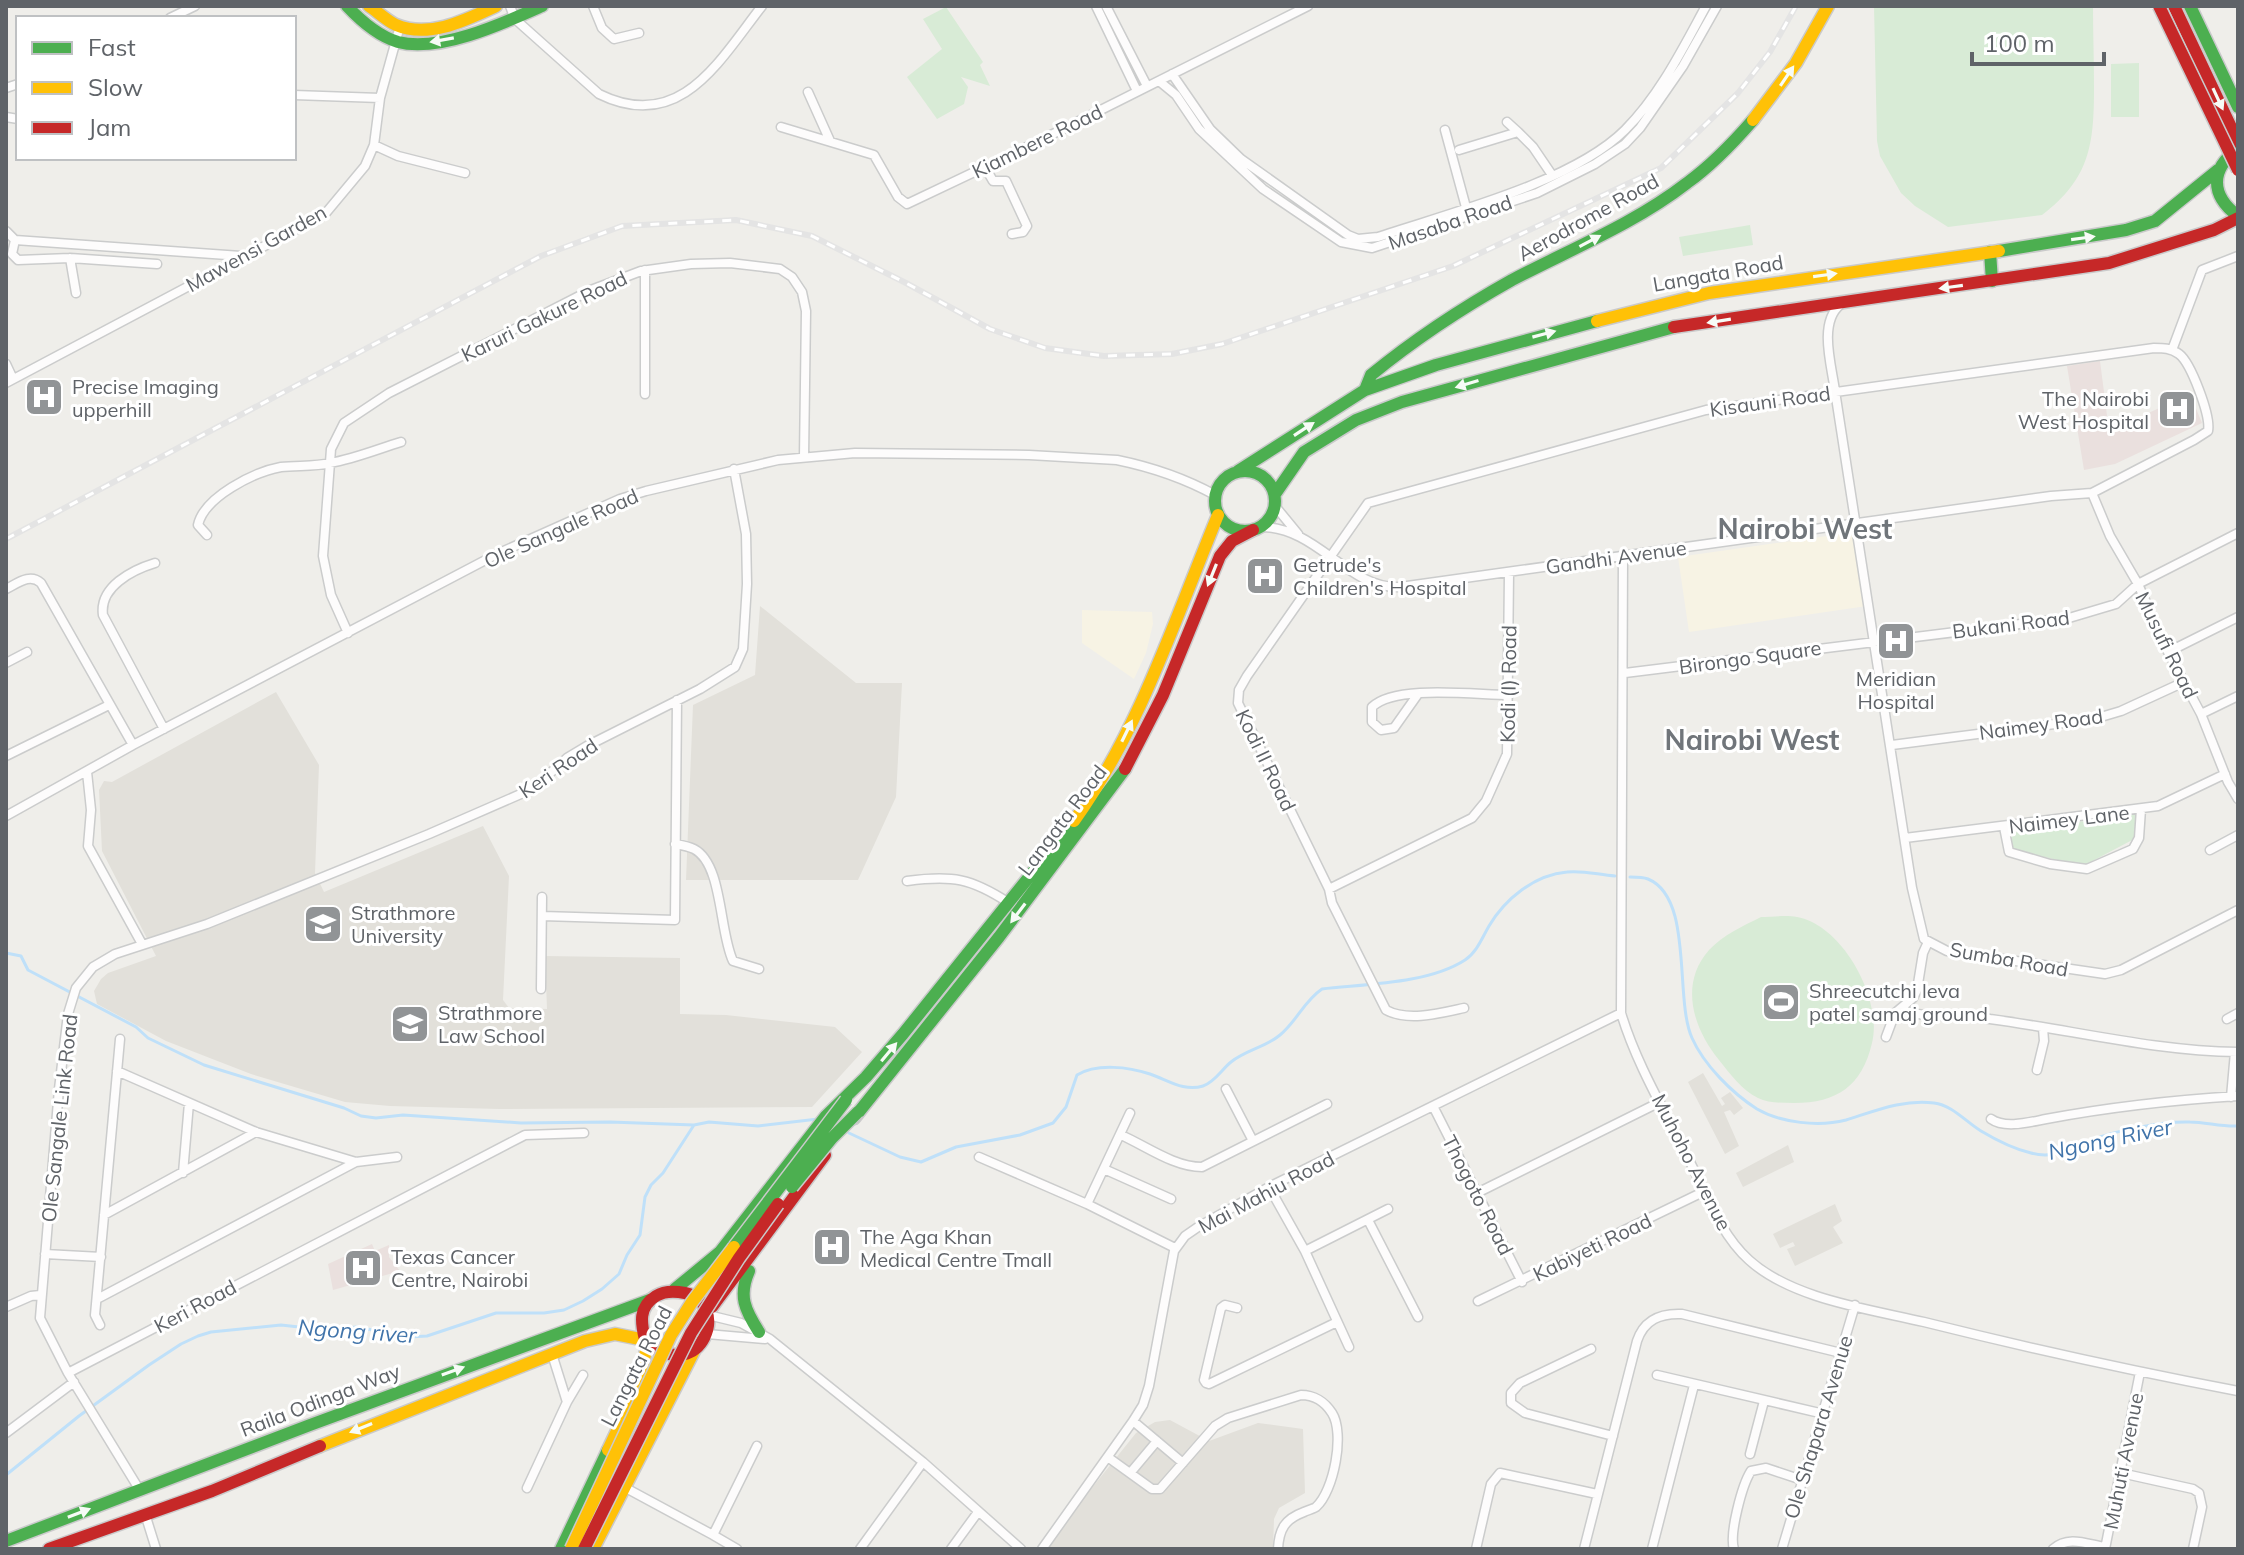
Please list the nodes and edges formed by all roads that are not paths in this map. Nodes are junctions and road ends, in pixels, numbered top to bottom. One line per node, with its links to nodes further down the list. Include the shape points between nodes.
1 (195, 6): 19 (street)
2 (347, 6): 23 (main road)
3 (369, 6): 20 (main road)
4 (496, 6): 18 (main road)
5 (542, 6): 17 (main road)
6 (593, 6): 22 (street, via 608,36)
7 (762, 6): 17 (street, via 696,88 641,106 599,94)
8 (1096, 6): 28 (street)
9 (1106, 6): 27 (street)
10 (1308, 6): 25 (street, Kiambere Road)
11 (1706, 6): 24 (street, Masaba Road)
12 (1717, 6): 24 (street, Masaba Road)
13 (1828, 6): 67 (main road, Aerodrome Road, one-way to 13, via 1382,365 1462,310 1660,202 1692,179 1778,91)
14 (2157, 6): 43 (main road, via 2217,137); 45 (main road, bridge)
15 (2174, 6): 38 (main road, one-way to 38)
16 (2190, 6): 32 (main road)
17 (512, 12): 21 (main road)
18 (480, 13): 20 (main road, via 445,27); 21 (main road)
19 (174, 16)
20 (400, 26): 23 (street, Mawensi Garden)
21 (487, 27): 23 (main road, one-way to 23, via 441,42)
22 (639, 33)
23 (394, 41): 31 (street, Mawensi Garden)
24 (1679, 64): 42 (street, Masaba Road, via 1654,100)
25 (1172, 74): 26 (street, Kiambere Road); 48 (street, Masaba Road, via 1210,129 1241,159)
26 (1159, 81): 27 (street, Kiambere Road); 49 (street, Masaba Road, via 1227,157)
27 (1147, 86): 28 (street, Kiambere Road)
28 (1137, 91): 44 (street, Kiambere Road)
29 (808, 92): 37 (street)
30 (296, 95): 31 (street)
31 (380, 98): 39 (street, Mawensi Garden)
32 (2238, 107)
33 (1507, 122): 36 (street)
34 (781, 127): 37 (street, Kiambere Road)
35 (1445, 130): 50 (street)
36 (1518, 132): 41 (street); 47 (street)
37 (830, 141): 44 (street, Kiambere Road, via 878,158 907,204)
38 (2238, 142)
39 (374, 145): 46 (street); 56 (street, Mawensi Garden, via 365,166 325,214)
40 (2238, 149): 43 (main road, Langata Road)
41 (1459, 150)
42 (1584, 165): 47 (street, Masaba Road); 50 (street, Masaba Road, via 1537,193)
43 (2221, 165): 51 (main road, via 2217,192); 55 (main road, Langata Road, one-way to 43, via 2100,236 2155,221)
44 (985, 167): 53 (street, via 993,181 1006,181 1027,226)
45 (2238, 170)
46 (465, 173)
47 (1552, 175): 50 (street, Masaba Road)
48 (1304, 202): 49 (street); 50 (street, Masaba Road, via 1358,239)
49 (1296, 210): 50 (street, Masaba Road, via 1341,242 1372,248)
50 (1467, 212)
51 (2238, 217): 61 (main road, via 2133,258)
52 (6, 231): 54 (street)
53 (1012, 234)
54 (15, 240): 56 (street); 58 (street, via 12,254 18,260)
55 (1990, 252): 61 (main road); 67 (main road, Langata Road, one-way to 55, via 1507,344 1669,301)
56 (242, 256): 66 (street, Mawensi Garden)
57 (2238, 256): 64 (street, via 2202,270)
58 (70, 258): 59 (street); 62 (street)
59 (157, 264)
60 (645, 270): 69 (street); 71 (street, Karuri Gakure Road, via 730,263 780,269 797,282 806,311); 72 (street, Karuri Gakure Road, via 591,290 354,414 336,435)
61 (1992, 281): 63 (main road, one-way to 63)
62 (76, 293)
63 (1851, 301): 68 (street, Sumba Road, via 1834,310 1829,324); 77 (main road, one-way to 77, via 1664,329 1402,402 1356,420 1304,452)
64 (2172, 350): 68 (street, Kisauni Road); 75 (street, via 2183,358 2208,413 2209,429)
65 (6, 364): 66 (street)
66 (10, 381)
67 (1365, 390): 74 (main road, Langata Road, one-way to 67)
68 (1835, 391): 79 (street, Sumba Road); 84 (street, Kisauni Road, via 1681,415 1376,499 1360,511)
69 (645, 394)
70 (401, 442): 72 (street)
71 (804, 457): 73 (street, Ole Sangale Road); 76 (street, Ole Sangale Road, via 907,451 1117,460)
72 (329, 464): 83 (street, via 279,468 218,495 199,519); 91 (street, Karuri Gakure Road, via 323,556 331,595)
73 (734, 469): 91 (street, Ole Sangale Road, via 620,499 520,542); 101 (street, Keri Road, via 746,534 741,656 735,667)
74 (1238, 471): 76 (main road, via 1223,480); 77 (main road, via 1265,478)
75 (2092, 493): 79 (street, Gandhi Avenue); 88 (street, Musufi Road)
76 (1215, 495): 78 (main road)
77 (1275, 500): 80 (main road, via 1272,514); 82 (street, Gandhi Avenue)
78 (1218, 515): 80 (main road, via 1233,529); 122 (main road, Langata Road, one-way to 78, via 1079,815 1113,761)
79 (1855, 523): 85 (street, Gandhi Avenue); 92 (street, Sumba Road)
80 (1257, 529): 82 (street, Gandhi Avenue); 146 (main road, Langata Road, one-way to 146, via 1232,541 1220,556 1122,775)
81 (2238, 533): 88 (street, Bukani Road)
82 (1298, 534): 84 (street, Gandhi Avenue)
83 (207, 535)
84 (1330, 555): 87 (street, Gandhi Avenue, via 1370,583 1390,587); 120 (street, Kodi II Road, via 1237,697)
85 (1623, 556): 87 (street, Gandhi Avenue); 96 (street, Muhoho Avenue)
86 (155, 563): 104 (street, via 135,569 116,584 102,609)
87 (1509, 573): 99 (street, Kodi (I) Road)
88 (2138, 584): 92 (street, Bukani Road, via 2116,604 2069,618); 94 (street, Musufi Road)
89 (6, 589): 102 (street, via 29,578 41,583)
90 (2238, 617): 94 (street)
91 (348, 633): 104 (street, Ole Sangale Road)
92 (1875, 641): 96 (street, Birongo Square); 106 (street, Sumba Road)
93 (27, 652): 95 (street)
94 (2168, 652): 97 (street, Musufi Road)
95 (6, 663)
96 (1625, 673): 131 (street, Muhoho Avenue)
97 (2184, 682): 103 (street, Musufi Road); 106 (street, Naimey Road, via 2094,719)
98 (1418, 694): 98 (street, via 1394,728 1375,726 1370,715 1376,703); 99 (street)
99 (1509, 695): 120 (street, Kodi (I) Road, via 1505,762 1477,814)
100 (2238, 696): 103 (street)
101 (677, 700): 117 (street); 126 (street, Keri Road, via 567,758 523,793 207,924)
102 (109, 705): 105 (street); 107 (street)
103 (2201, 714): 110 (street, Musufi Road)
104 (164, 729): 105 (street, Ole Sangale Road)
105 (133, 745): 108 (street, Ole Sangale Road)
106 (1892, 745): 116 (street, Sumba Road)
107 (6, 756)
108 (87, 772): 113 (street, Ole Sangale Road); 126 (street, via 88,846)
109 (2238, 777): 110 (street, Naimey Lane)
110 (2227, 778): 111 (street, Musufi Road); 112 (street, Naimey Lane)
111 (2238, 799)
112 (2141, 809): 114 (street, Naimey Lane); 114 (street, via 2133,849 2087,869 2009,852)
113 (6, 816)
114 (2004, 827): 116 (street, Naimey Lane)
115 (2238, 835): 118 (street)
116 (1905, 838): 125 (street, Sumba Road, via 1918,919)
117 (675, 844): 124 (street, via 675,920); 127 (street, via 692,848 707,863 733,961)
118 (2210, 850)
119 (907, 881): 122 (street, via 963,878)
120 (1329, 889): 129 (street, via 1386,1010 1401,1016)
121 (542, 897): 124 (street)
122 (1009, 903): 148 (main road, Langata Road, one-way to 122, via 882,1061)
123 (2238, 910): 125 (street, Sumba Road, via 2105,974 1947,951)
124 (542, 916): 128 (street)
125 (1928, 942): 130 (street, via 1917,990)
126 (142, 944): 170 (street, Ole Sangale Link Road, via 103,960 76,988 59,1089)
127 (759, 969)
128 (541, 989)
129 (1464, 1008)
130 (1900, 1009): 134 (street, via 1914,1015 1969,1016); 135 (street)
131 (1621, 1013): 142 (street, Muhoho Avenue); 145 (street, Mai Mahiu Road)
132 (2238, 1013): 133 (street)
133 (2227, 1019)
134 (2043, 1028): 137 (street); 138 (street)
135 (1886, 1037)
136 (120, 1039): 139 (street)
137 (2237, 1052): 141 (street)
138 (2037, 1070)
139 (117, 1071): 143 (street); 165 (street)
140 (1226, 1089): 153 (street)
141 (2234, 1097): 149 (street, via 2180,1099 2003,1124)
142 (1660, 1102): 160 (street, Muhoho Avenue); 161 (street)
143 (189, 1103): 150 (street); 158 (street)
144 (1327, 1104): 153 (street)
145 (1434, 1108): 159 (street, Mai Mahiu Road); 161 (street, Thogoto Road)
146 (858, 1112): 167 (main road, Langata Road); 230 (main road, Langata Road, bridge, via 780,1201 691,1333)
147 (1130, 1113): 152 (street)
148 (827, 1117): 173 (main road, Langata Road, via 720,1252); 229 (main road, Langata Road, bridge, via 671,1335)
149 (1991, 1119)
150 (256, 1132): 156 (street); 158 (street)
151 (584, 1133): 194 (street, Keri Road, via 525,1135)
152 (1121, 1135): 153 (street, via 1191,1167 1212,1163); 157 (street)
153 (1253, 1141)
154 (397, 1157): 156 (street)
155 (979, 1157): 163 (street)
156 (356, 1162): 175 (street)
157 (1104, 1169): 162 (street); 163 (street)
158 (183, 1173): 165 (street)
159 (1269, 1187): 168 (street, Mai Mahiu Road, via 1198,1227); 169 (street)
160 (1705, 1191): 172 (street, Kabiyeti Road); 178 (street, Muhoho Avenue, via 1727,1233 1750,1261 1784,1283)
161 (1477, 1193): 172 (street, Thogoto Road)
162 (1171, 1199)
163 (1087, 1204): 168 (street)
164 (1388, 1209): 166 (street)
165 (104, 1215): 171 (street)
166 (1368, 1220): 169 (street); 182 (street)
167 (770, 1229): 181 (main road, Langata Road); 186 (main road, via 742,1285 744,1309)
168 (1175, 1248): 203 (street, via 1149,1386)
169 (1305, 1251): 183 (street)
170 (45, 1254): 171 (street); 174 (street, Ole Sangale Link Road)
171 (101, 1257): 175 (street)
172 (1522, 1282): 177 (street, Kabiyeti Road)
173 (675, 1289): 176 (main road); 181 (main road, via 696,1296)
174 (40, 1295): 179 (street); 194 (street, Ole Sangale Link Road, via 43,1327)
175 (99, 1298): 184 (street, via 95,1315)
176 (650, 1300): 187 (main road, via 642,1315); 204 (main road, Raila Odinga Way, one-way to 176)
177 (1478, 1301)
178 (1855, 1305): 191 (street, Ole Shapara Avenue); 193 (street, Muhoho Avenue)
179 (6, 1307)
180 (1237, 1308): 183 (street, via 1221,1308 1206,1383)
181 (708, 1314): 185 (main road); 186 (street)
182 (1418, 1317)
183 (1337, 1322): 188 (street)
184 (100, 1325)
185 (707, 1334): 186 (street); 190 (main road)
186 (765, 1336): 212 (street)
187 (647, 1342): 190 (main road, via 669,1357); 192 (main road, Raila Odinga Way, via 615,1334); 228 (main road, Langata Road, via 634,1395)
188 (1349, 1347)
189 (1591, 1349): 206 (street, via 1520,1383 1511,1393 1511,1403 1525,1413)
190 (694, 1351): 217 (main road)
191 (1841, 1353): 202 (street, Ole Shapara Avenue); 206 (street, via 1682,1314 1653,1318 1640,1333)
192 (552, 1354): 201 (street); 208 (main road, Raila Odinga Way, one-way to 208)
193 (2140, 1372): 199 (street, Muhoho Avenue); 215 (street, Muhuti Avenue)
194 (68, 1373): 197 (street, Ole Sangale Link Road)
195 (583, 1375): 201 (street)
196 (1657, 1375): 198 (street)
197 (74, 1382): 205 (street); 219 (street, Ole Sangale Link Road)
198 (1694, 1385): 200 (street); 240 (street)
199 (2238, 1391)
200 (1764, 1401): 202 (street); 210 (street)
201 (567, 1402): 218 (street)
202 (1824, 1414): 216 (street, Ole Shapara Avenue)
203 (1133, 1421): 207 (street); 211 (street)
204 (310, 1425): 208 (main road); 219 (main road, Raila Odinga Way)
205 (6, 1433)
206 (1613, 1436): 220 (street)
207 (1157, 1441): 213 (street); 214 (street)
208 (319, 1446): 222 (main road, Raila Odinga Way)
209 (757, 1446): 223 (street)
210 (1750, 1454)
211 (1109, 1458): 214 (street); 236 (street)
212 (923, 1462): 221 (street); 233 (street)
213 (1183, 1463): 214 (street, via 1160,1489 1152,1489); 237 (street, via 1228,1418 1301,1395 1328,1407 1335,1417 1338,1451 1328,1486 1315,1508 1284,1524)
214 (1131, 1472)
215 (2121, 1473): 225 (street, Muhuti Avenue); 244 (street, via 2199,1493 2202,1507)
216 (1802, 1480): 241 (street, via 1766,1468 1751,1471 1732,1536); 242 (street, Ole Shapara Avenue)
217 (624, 1487): 223 (street); 231 (main road)
218 (527, 1488)
219 (139, 1489): 224 (main road, Raila Odinga Way, one-way to 219)
220 (1597, 1494): 238 (street, via 1500,1473 1491,1484); 239 (street)
221 (978, 1512): 234 (street); 235 (street)
222 (146, 1517): 226 (main road, Raila Odinga Way); 227 (street)
223 (713, 1535): 232 (street)
224 (6, 1541)
225 (2105, 1548): 243 (street, via 2071,1541)
226 (49, 1549)
227 (156, 1549)
228 (561, 1549)
229 (571, 1549)
230 (584, 1549)
231 (593, 1549)
232 (737, 1549)
233 (860, 1549)
234 (951, 1549)
235 (1021, 1549)
236 (1042, 1549)
237 (1278, 1549)
238 (1476, 1549)
239 (1584, 1549)
240 (1652, 1549)
241 (1734, 1549)
242 (1782, 1549)
243 (2053, 1549)
244 (2193, 1549)

